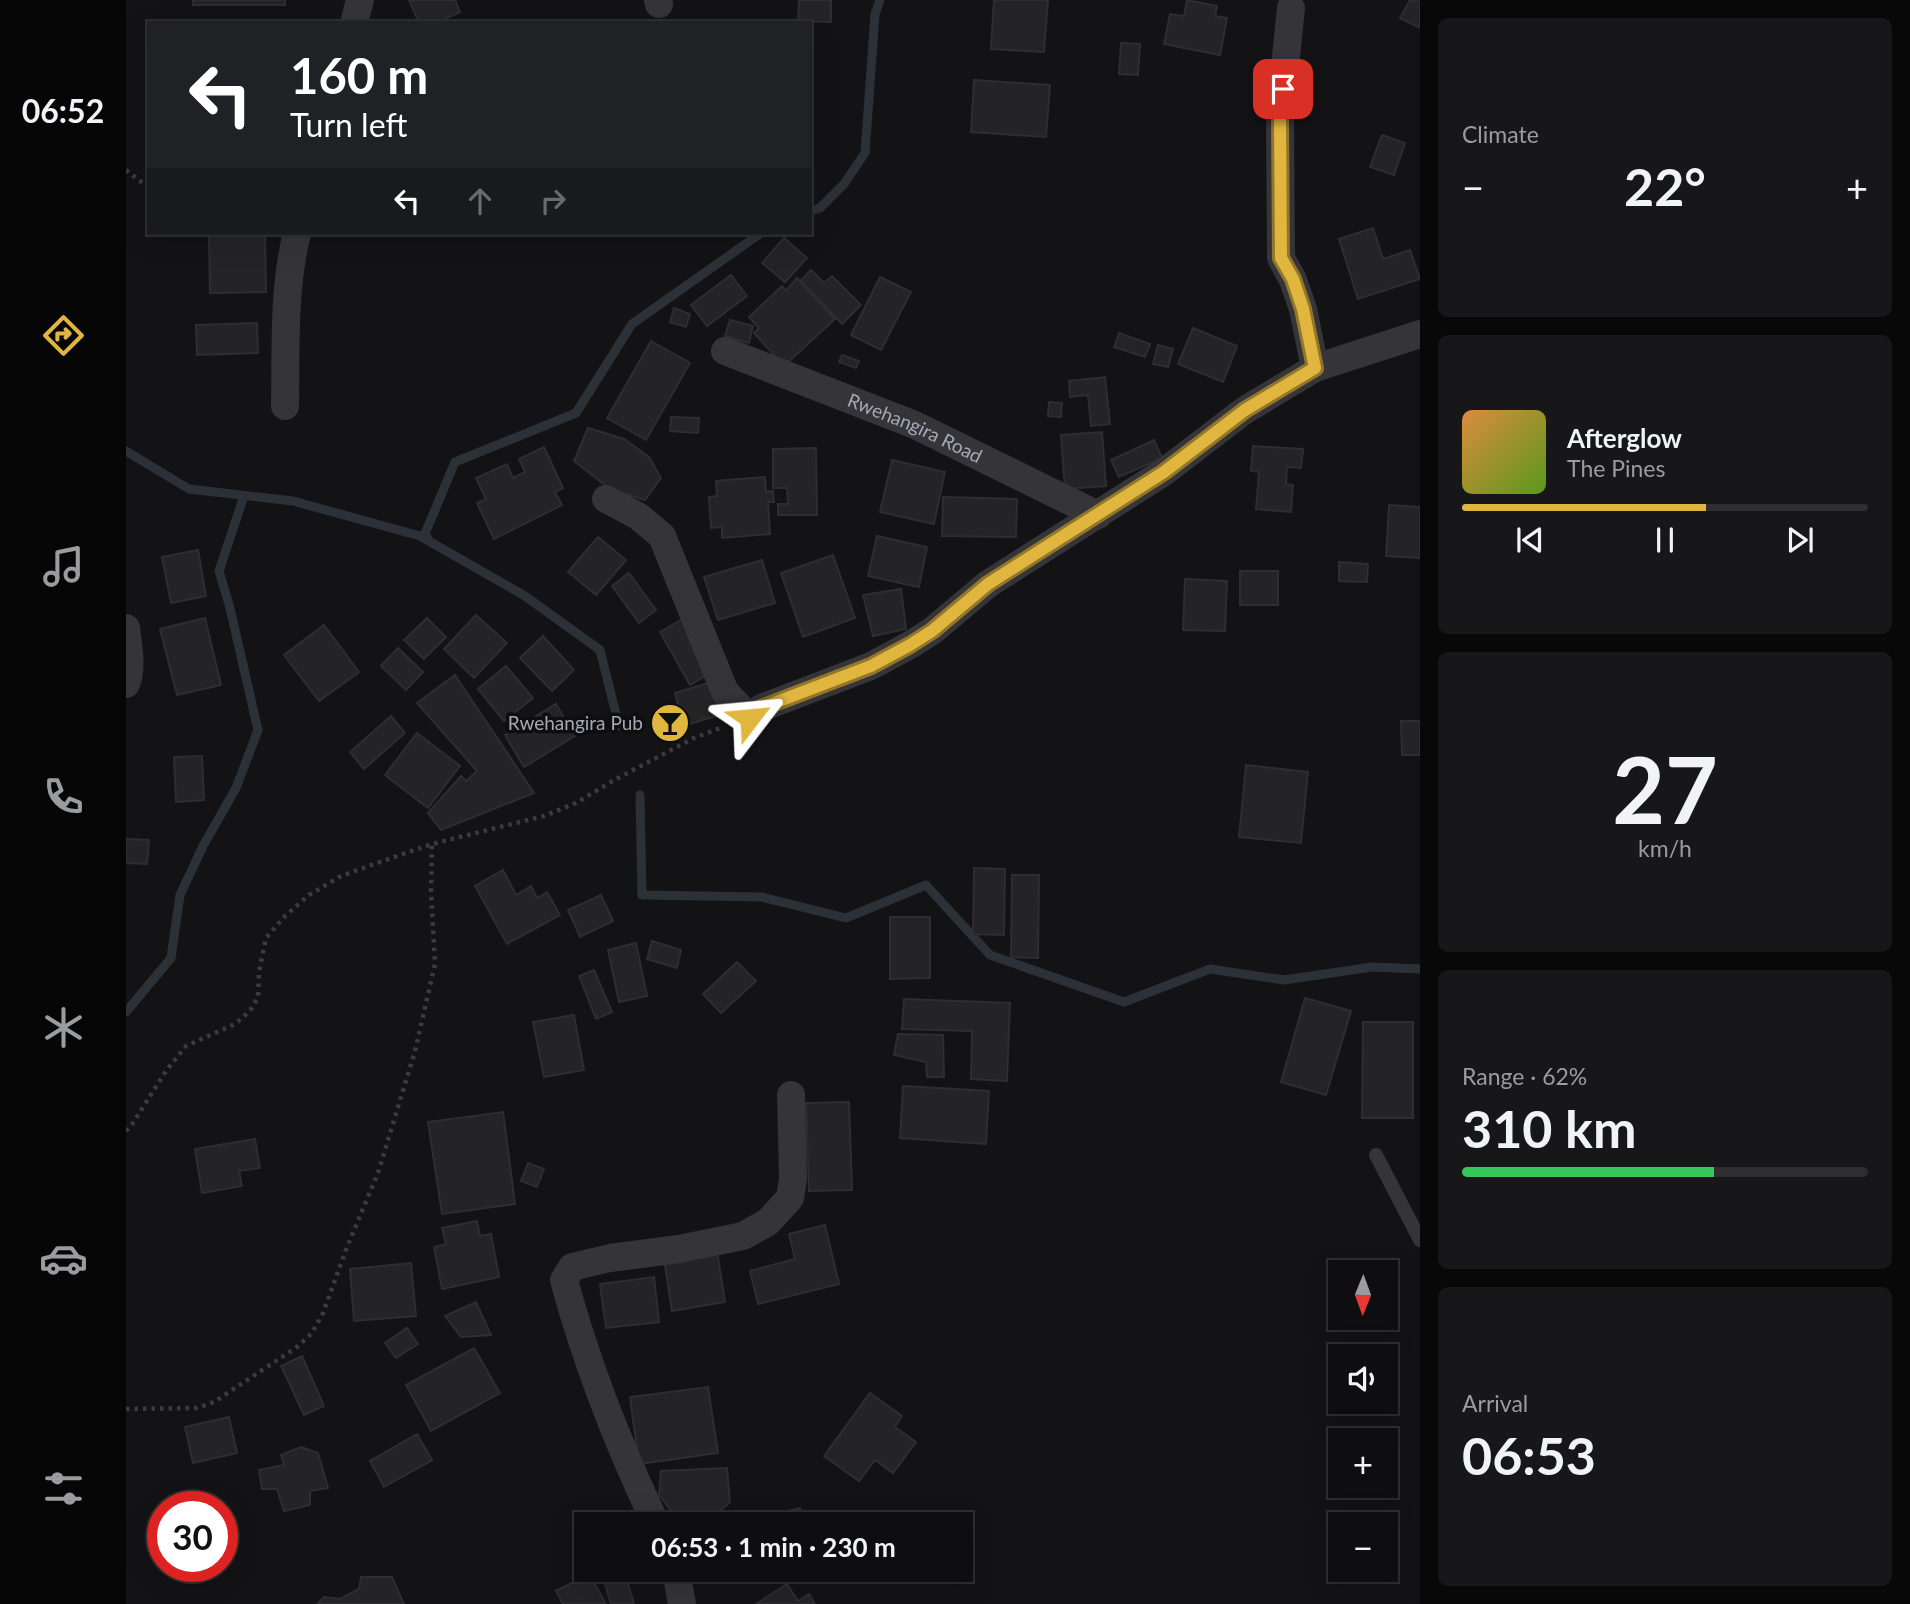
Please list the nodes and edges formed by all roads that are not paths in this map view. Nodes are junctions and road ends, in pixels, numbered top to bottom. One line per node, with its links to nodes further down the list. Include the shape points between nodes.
1 (360, 0): 3 (street)
2 (1291, 8): 7 (street, via 1280,116 1281,258 1303,309)
3 (355, 21)
4 (297, 235): 8 (street, via 286,307)
5 (1420, 334): 7 (street)
6 (725, 351): 10 (street, Rwehangira Road, via 915,425)
7 (1315, 368): 10 (street, via 1245,410)
8 (285, 406)
9 (606, 499): 10 (street, via 662,536 725,692 750,718 761,708 871,666 910,645 988,584)
10 (1098, 515)
11 (126, 628): 12 (street)
12 (126, 684)
13 (791, 1095): 16 (street, via 790,1198 768,1222 743,1236 572,1267 564,1280 607,1415)
14 (1376, 1155): 15 (lane)
15 (1420, 1240)
16 (651, 1512)
17 (678, 1582): 18 (street)
18 (682, 1604)

